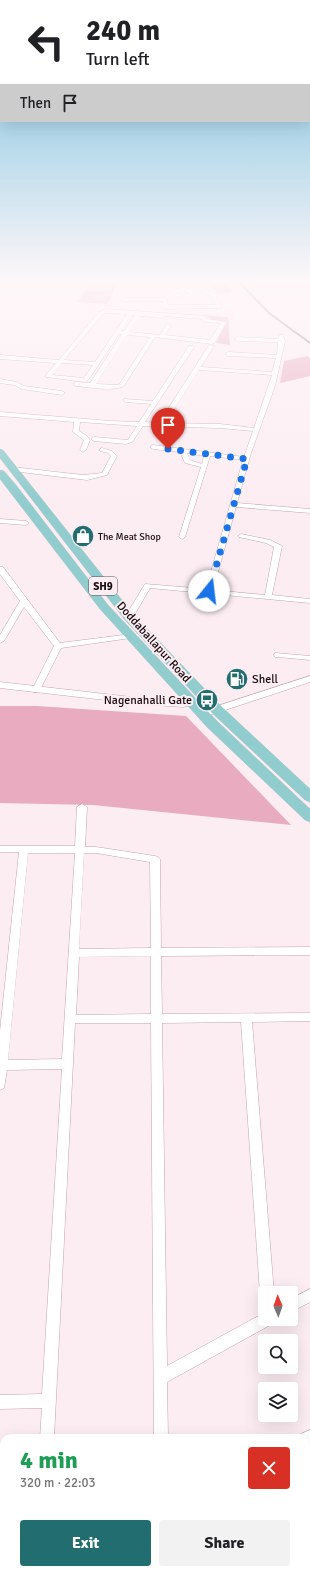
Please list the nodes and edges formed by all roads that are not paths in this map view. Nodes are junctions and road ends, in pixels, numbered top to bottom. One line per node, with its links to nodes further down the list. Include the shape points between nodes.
1 (67, 353): 11 (street)
2 (103, 353): 13 (street)
3 (113, 353): 19 (street)
4 (142, 353): 19 (street, via 121,386)
5 (187, 353): 22 (street)
6 (206, 353): 15 (street)
7 (279, 353): 10 (street)
8 (228, 354): 10 (street)
9 (0, 357): 11 (street)
10 (279, 357): 16 (street)
11 (61, 361): 13 (street); 14 (street)
12 (0, 362): 14 (street)
13 (96, 364): 17 (street, via 84,380)
14 (56, 366): 17 (street)
15 (197, 368): 16 (street); 25 (street)
16 (275, 374): 27 (street)
17 (48, 376): 19 (street, via 46,378 49,381)
18 (0, 381): 20 (street)
19 (92, 385)
20 (62, 393)
21 (126, 400): 22 (street)
22 (155, 403): 26 (street)
23 (0, 414): 24 (street)
24 (77, 420): 26 (street); 30 (street, via 74,430 76,434 87,439)
25 (161, 424): 26 (street); 27 (street)
26 (141, 425): 28 (street, via 128,442)
27 (257, 430): 35 (street)
28 (94, 439)
29 (153, 447): 32 (street)
30 (83, 450)
31 (102, 450): 37 (street, via 114,456 105,474 92,478)
32 (183, 451): 34 (street); 36 (street, via 188,463)
33 (0, 452): 37 (main road, Doddaballapur Road / SH9)
34 (208, 454): 35 (street); 36 (street)
35 (247, 459): 39 (street)
36 (204, 466): 44 (street)
37 (12, 469): 50 (main road, Doddaballapur Road / SH9)
38 (0, 474): 51 (main road, Doddaballapur Road / SH9, via 104,607)
39 (234, 505): 40 (street); 46 (street)
40 (310, 511)
41 (0, 521): 42 (street)
42 (26, 523)
43 (241, 536): 47 (street, via 268,541 278,546)
44 (182, 537)
45 (1, 572): 48 (street)
46 (209, 591): 47 (street); 50 (street, via 148,586)
47 (268, 597): 49 (street)
48 (24, 601): 52 (street); 53 (street)
49 (310, 601)
50 (129, 617): 59 (main road, Doddaballapur Road / SH9)
51 (131, 636): 53 (street); 59 (main road, Doddaballapur Road / SH9)
52 (0, 641)
53 (58, 646): 58 (street)
54 (278, 655): 55 (street)
55 (310, 658)
56 (310, 679): 60 (street)
57 (0, 685): 58 (street)
58 (36, 690): 59 (street, via 183,704)
59 (199, 700): 60 (main road, Doddaballapur Road / SH9); 61 (main road, Doddaballapur Road / SH9)
60 (217, 710): 61 (street); 62 (main road, Doddaballapur Road / SH9)
61 (203, 714): 64 (main road, Doddaballapur Road / SH9)
62 (310, 797)
63 (82, 807): 67 (street)
64 (310, 817)
65 (0, 849): 66 (street)
66 (24, 849): 67 (street); 76 (street)
67 (79, 850): 69 (street, via 155,859); 70 (street)
68 (310, 951): 69 (street)
69 (156, 952): 70 (street); 73 (street)
70 (74, 953): 74 (street)
71 (246, 1017): 72 (street); 73 (street); 78 (street)
72 (310, 1017)
73 (157, 1018): 74 (street); 82 (street)
74 (70, 1019): 75 (street)
75 (68, 1064): 76 (street); 83 (street)
76 (1, 1065): 77 (street)
77 (0, 1085)
78 (266, 1286)
79 (310, 1295): 80 (street)
80 (298, 1302)
81 (258, 1324): 82 (street)
82 (160, 1378): 86 (street)
83 (49, 1401): 84 (street); 85 (street)
84 (0, 1402)
85 (47, 1434)
86 (161, 1434)

